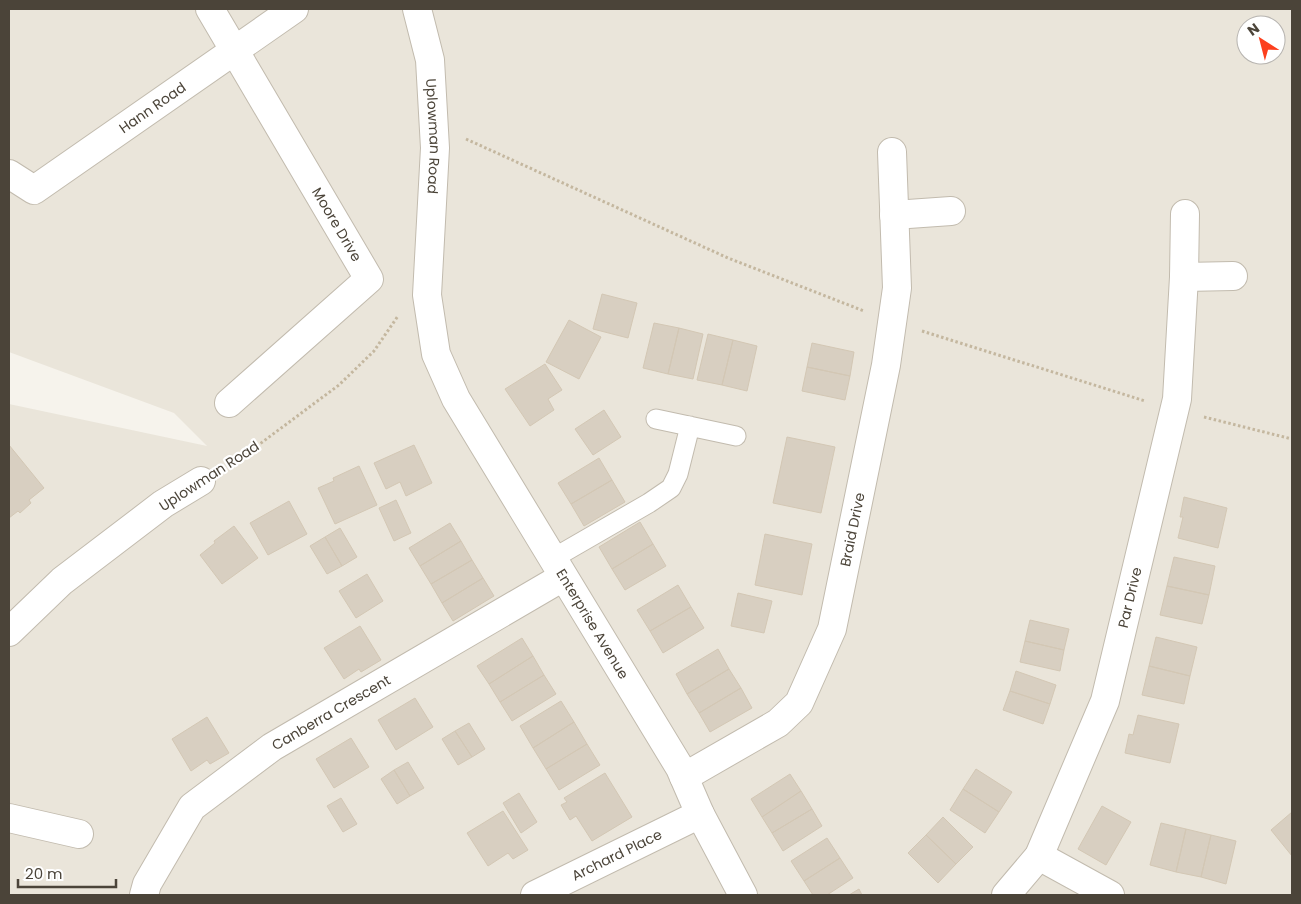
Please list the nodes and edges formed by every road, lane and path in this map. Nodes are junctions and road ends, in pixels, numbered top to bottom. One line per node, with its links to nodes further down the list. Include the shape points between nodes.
1 (210, 9): 4 (street, Moore Drive)
2 (294, 9): 4 (street, Hann Road)
3 (416, 9): 5 (street, Uplowman Road, via 430,60)
4 (234, 50): 7 (street, Hann Road, via 34,190); 16 (street, Moore Drive, via 369,279)
5 (434, 124): 14 (path, via 728,258); 15 (street, Uplowman Road, via 427,295)
6 (892, 152): 10 (street, Braid Drive)
7 (9, 174)
8 (951, 211): 10 (street)
9 (1185, 214): 11 (street, Par Drive)
10 (894, 215): 14 (street, Braid Drive, via 897,288)
11 (1184, 276): 12 (street); 17 (street, Par Drive)
12 (1233, 276)
13 (401, 313): 22 (path, Uplowman Road, via 374,350 340,385 253,449)
14 (892, 322): 17 (path); 25 (street, Braid Drive, via 832,628 814,672 799,703 778,723)
15 (436, 354): 23 (street, Enterprise Avenue, via 456,399)
16 (229, 403)
17 (1174, 410): 21 (path); 29 (street, Par Drive, via 1105,701)
18 (656, 419): 19 (lane)
19 (690, 426): 20 (lane); 23 (lane, via 678,474 671,488)
20 (736, 436)
21 (1292, 439)
22 (201, 481): 24 (street, Uplowman Road, via 163,504 62,581)
23 (558, 568): 25 (street, Enterprise Avenue); 30 (street, Canberra Crescent, via 272,746 192,806 147,884)
24 (9, 632)
25 (684, 777): 26 (street, Enterprise Avenue)
26 (700, 814): 31 (street, Archard Place); 32 (street, Enterprise Avenue)
27 (9, 818): 28 (street)
28 (80, 834)
29 (1039, 856): 33 (street, Par Drive); 34 (street)
30 (144, 895)
31 (535, 895)
32 (743, 895)
33 (1006, 895)
34 (1110, 895)

